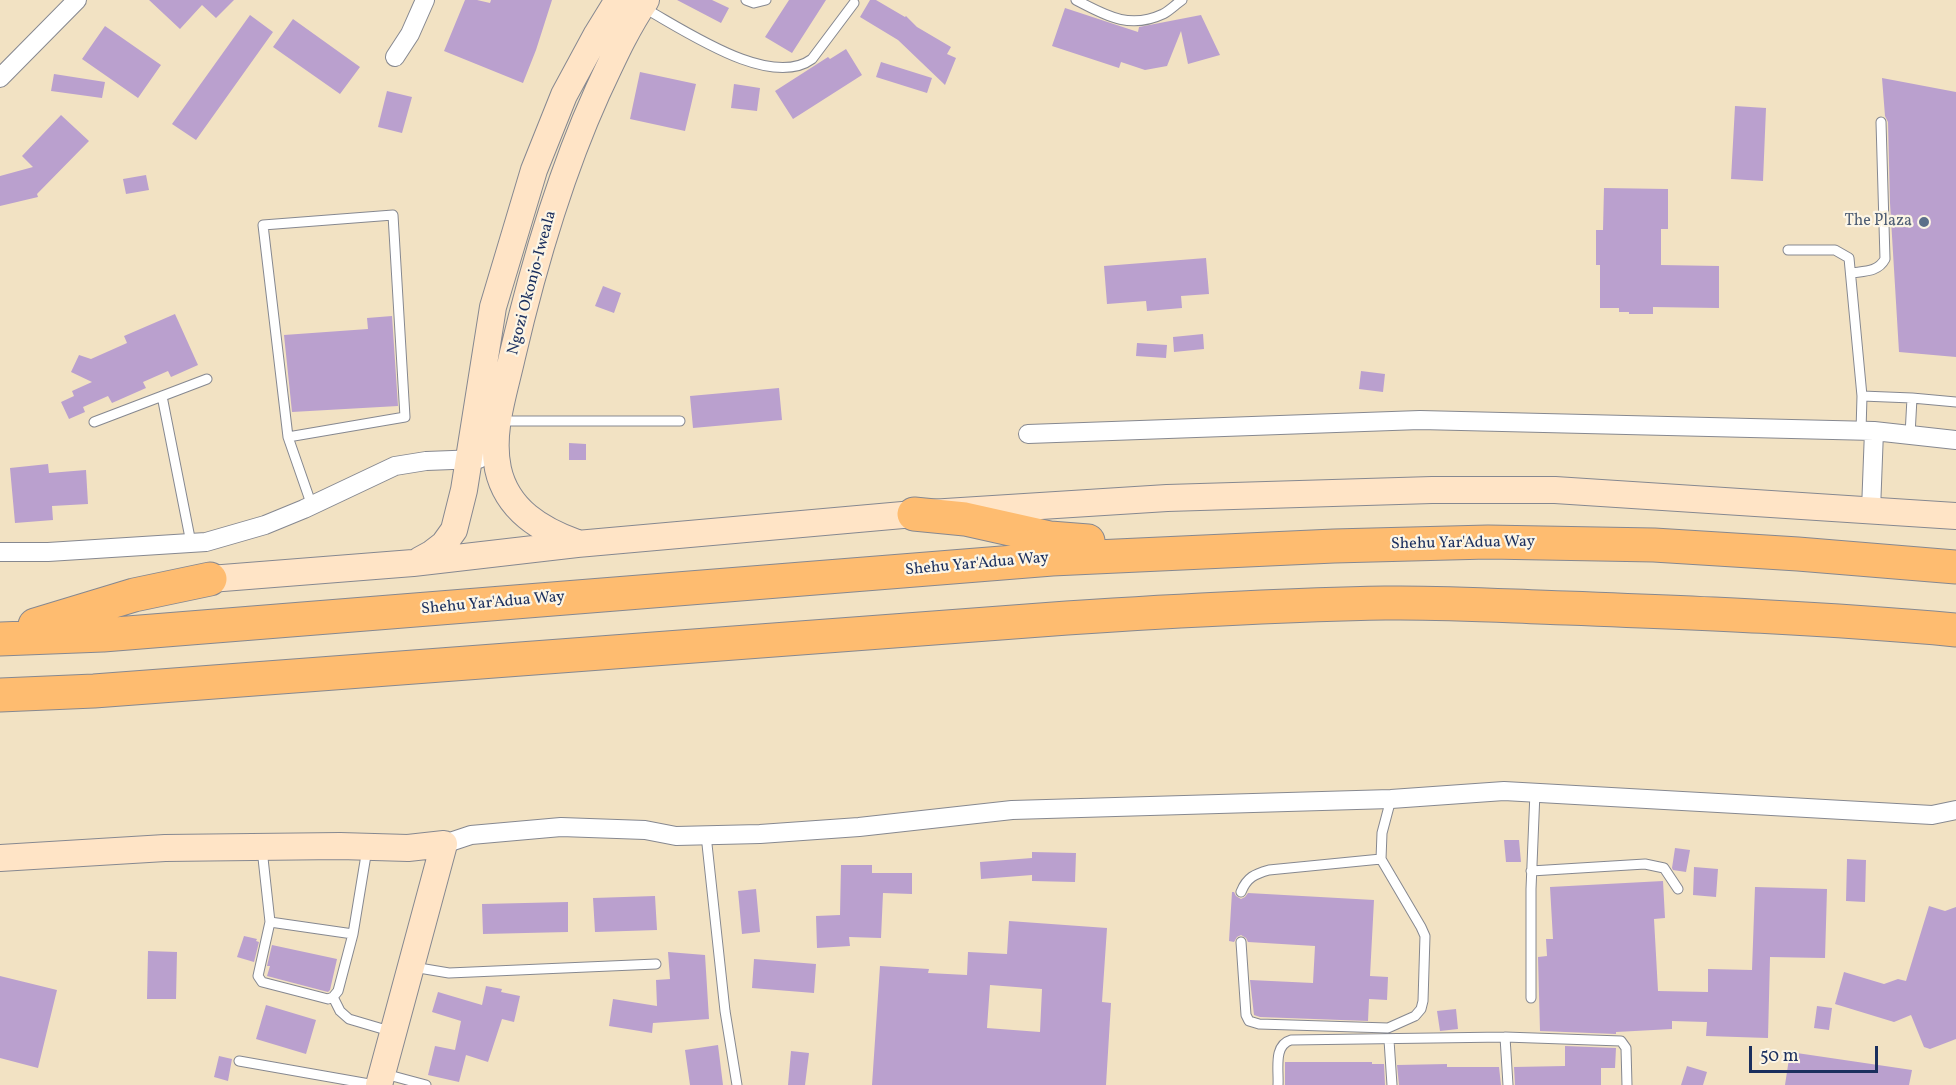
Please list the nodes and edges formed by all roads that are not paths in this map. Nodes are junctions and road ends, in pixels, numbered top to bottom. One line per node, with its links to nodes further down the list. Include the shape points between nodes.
1 (77, 0): 10 (street)
2 (425, 0): 9 (street)
3 (746, 0): 4 (lane)
4 (766, 0)
5 (1076, 0): 6 (lane, via 1110,17 1132,22 1162,14)
6 (1182, 0)
7 (635, 2): 8 (lane, via 741,59 785,69 804,65 812,58); 19 (street, Ngozi Okonjo-Iweala, via 564,173 525,303); 27 (street, via 597,34 564,94 534,170 493,307)
8 (854, 3)
9 (395, 57)
10 (0, 78)
11 (1881, 122): 13 (lane, via 1886,258 1873,270)
12 (1788, 250): 13 (lane, via 1835,250 1849,258)
13 (1851, 273): 16 (lane)
14 (207, 379): 15 (lane)
15 (162, 396): 21 (lane); 33 (lane)
16 (1862, 396): 17 (lane); 22 (lane)
17 (1912, 398): 18 (lane); 24 (lane)
18 (1956, 402)
19 (497, 421): 20 (lane); 28 (street, Ngozi Okonjo-Iweala)
20 (680, 421)
21 (94, 422)
22 (1868, 431): 23 (street, via 1420,420); 24 (street); 30 (street)
23 (1028, 434)
24 (1910, 435): 26 (street)
25 (288, 437): 25 (lane, via 263,225 393,215 405,417); 29 (lane)
26 (1956, 440)
27 (468, 459): 28 (street); 29 (street, via 395,466); 37 (street, via 454,530 444,544)
28 (496, 459): 34 (street, Ngozi Okonjo-Iweala, via 507,493 521,511 538,526)
29 (312, 506): 33 (street, via 265,525 206,543)
30 (1871, 510): 31 (street, via 1555,490 1432,490 1167,498); 32 (street)
31 (914, 514): 34 (street); 36 (highway, via 965,519 1050,538)
32 (1956, 516)
33 (191, 543): 35 (street)
34 (578, 543): 37 (street)
35 (0, 552)
36 (1191, 552): 38 (highway, Shehu Yar'Adua Way, via 1488,542 1654,545); 42 (highway, Shehu Yar'Adua Way, via 1040,560 103,635)
37 (413, 563): 39 (street)
38 (1956, 567)
39 (210, 579): 41 (highway, via 135,595)
40 (1956, 630): 43 (highway, via 1703,613 1387,603 1237,608)
41 (0, 634)
42 (0, 639)
43 (7, 697)
44 (1534, 792): 45 (street); 46 (street, via 1932,815); 53 (lane)
45 (1391, 799): 47 (street, via 1012,810 859,827); 52 (lane, via 1382,833)
46 (1956, 810)
47 (706, 835): 48 (street, via 561,827 471,835); 69 (lane)
48 (444, 844): 50 (street); 60 (street)
49 (262, 847): 50 (street); 51 (street, via 165,848); 56 (lane)
50 (367, 847): 57 (lane)
51 (0, 858)
52 (1381, 859): 55 (lane, via 1269,870 1247,880); 58 (lane, via 1425,936 1424,1001 1415,1016 1388,1028 1249,1021)
53 (1531, 871): 54 (lane, via 1645,864 1664,868); 62 (lane)
54 (1678, 889)
55 (1241, 892)
56 (270, 922): 57 (lane); 61 (lane, via 258,976 262,982)
57 (353, 934): 61 (lane, via 338,992)
58 (1241, 942)
59 (656, 964): 60 (lane, via 449,973)
60 (410, 966): 63 (street)
61 (333, 997): 63 (lane, via 349,1018)
62 (1531, 998)
63 (393, 1032): 67 (street)
64 (1505, 1037): 65 (lane); 72 (lane); 73 (lane, via 1622,1041 1626,1048)
65 (1389, 1040): 70 (lane, via 1285,1042 1279,1049); 71 (lane)
66 (239, 1062): 67 (lane)
67 (379, 1081): 68 (lane)
68 (426, 1085)
69 (737, 1085)
70 (1278, 1085)
71 (1392, 1085)
72 (1508, 1085)
73 (1627, 1085)

